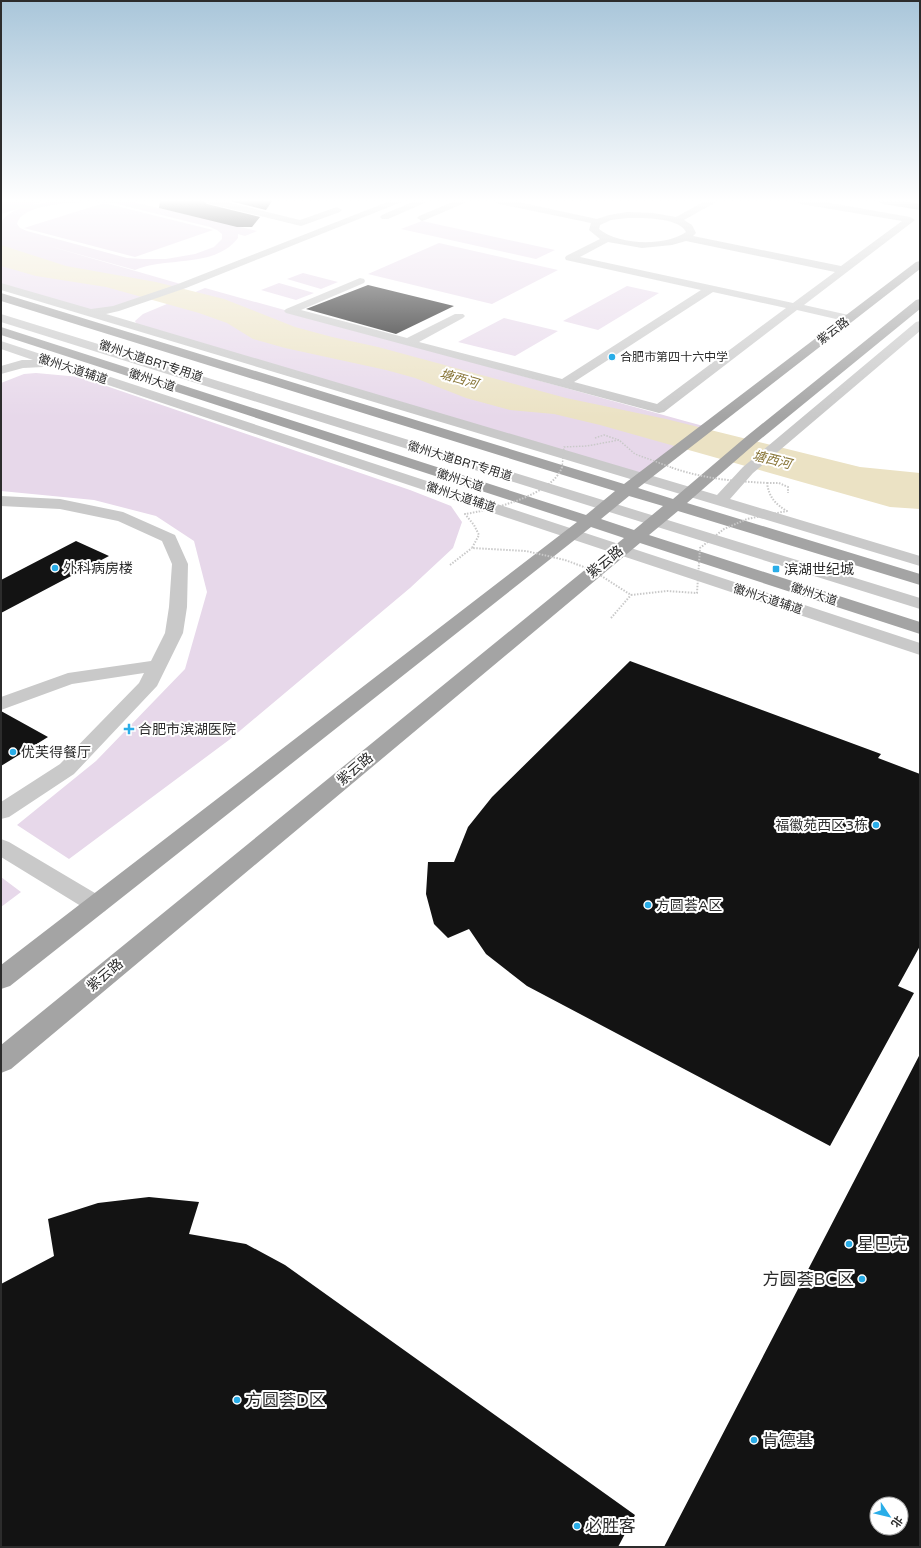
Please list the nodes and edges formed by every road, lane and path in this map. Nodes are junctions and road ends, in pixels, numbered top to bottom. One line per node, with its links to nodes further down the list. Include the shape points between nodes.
1 (215, 273): 13 (street, via 115,309)
2 (241, 273): 10 (street)
3 (639, 273): 8 (street)
4 (839, 273): 12 (street)
5 (908, 273): 17 (main road, 紫云路)
6 (360, 281): 20 (street, via 290,311)
7 (1, 286): 13 (street)
8 (710, 289): 12 (street); 24 (street)
9 (1, 296): 29 (main road)
10 (172, 301)
11 (920, 303): 30 (main road, 紫云路)
12 (795, 307): 17 (street); 24 (street, via 659,410)
13 (90, 313): 27 (street, via 139,322)
14 (1, 314): 34 (street, 徽州大道BRT专用道)
15 (459, 316): 20 (street)
16 (1, 318): 34 (street, 徽州大道BRT专用道, via 297,411)
17 (849, 318): 27 (main road, 紫云路)
18 (1, 331): 36 (main road, 徽州大道)
19 (917, 331): 33 (street, via 787,436 748,470)
20 (409, 342): 24 (street)
21 (1, 345): 22 (street, 徽州大道辅道)
22 (57, 364): 23 (street, via 22,364); 37 (street, 徽州大道辅道)
23 (1, 370)
24 (563, 384)
25 (595, 438): 26 (path, via 599,435 610,435)
26 (619, 440): 28 (path, bridge, via 635,454 693,475); 39 (path, bridge, via 588,446 564,447 563,464 557,478 509,505 465,514 479,535)
27 (642, 478): 29 (main road); 30 (street)
28 (767, 483): 31 (path, via 779,483 788,487); 43 (path, bridge, via 768,494 776,504 787,511 747,519 724,529 700,548 697,593 667,591)
29 (626, 490): 34 (main road); 35 (main road)
30 (690, 492): 33 (street); 35 (main road, 紫云路)
31 (788, 493)
32 (1, 500): 49 (street, via 60,504 123,517 169,538 180,564 178,607 174,633)
33 (720, 501): 40 (street)
34 (609, 504): 35 (street, 徽州大道BRT专用道); 36 (main road)
35 (664, 514): 38 (main road, 紫云路); 42 (main road); 44 (street, 徽州大道BRT专用道); 45 (street, 徽州大道BRT专用道)
36 (590, 521): 37 (main road); 38 (main road, 徽州大道)
37 (573, 534): 38 (street, 徽州大道辅道); 53 (main road)
38 (628, 543): 47 (main road, 徽州大道); 48 (street, 徽州大道辅道); 55 (main road, 紫云路)
39 (472, 548): 41 (path); 43 (path, bridge, via 498,547 532,552 579,564 610,580)
40 (920, 561)
41 (450, 565)
42 (920, 580)
43 (631, 596): 46 (path)
44 (920, 599)
45 (920, 604)
46 (611, 618)
47 (920, 628)
48 (920, 649)
49 (158, 665): 50 (street, via 68,679); 51 (street, via 147,686 67,768)
50 (1, 704)
51 (1, 812)
52 (1, 847): 53 (street)
53 (97, 905): 54 (main road)
54 (1, 979)
55 (1, 1061)

